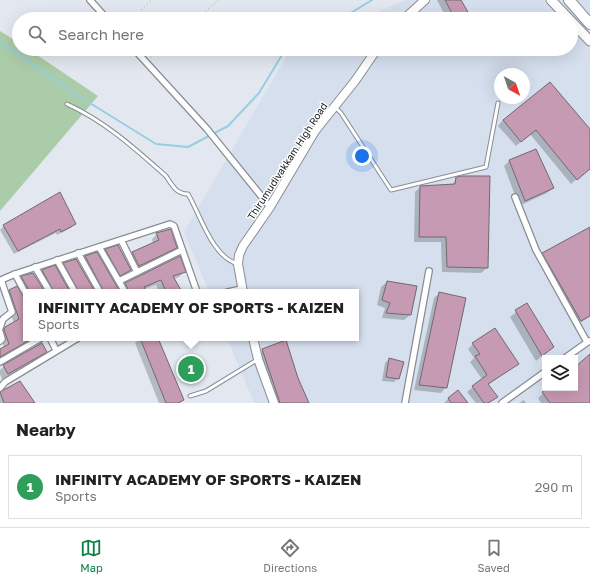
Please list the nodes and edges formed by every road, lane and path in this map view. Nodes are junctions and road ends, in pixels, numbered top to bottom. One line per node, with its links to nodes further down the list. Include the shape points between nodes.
1 (90, 0): 7 (street)
2 (152, 0): 8 (path)
3 (219, 0): 9 (path)
4 (425, 0): 10 (main road)
5 (550, 0): 11 (main road)
6 (569, 0): 12 (highway)
7 (101, 12)
8 (141, 12)
9 (204, 12)
10 (412, 12)
11 (562, 12)
12 (590, 24)
13 (578, 28): 14 (main road)
14 (590, 41)
15 (140, 56): 18 (street)
16 (152, 56): 18 (path)
17 (371, 56): 21 (main road, Thirumudivakkam High Road)
18 (146, 62): 23 (street, via 207,129)
19 (67, 104): 29 (lane, via 91,115 166,176 179,193 188,194 218,250 229,262)
20 (498, 104): 21 (lane, via 486,167 391,190)
21 (334, 106): 23 (main road, Thirumudivakkam High Road, via 315,131)
22 (515, 197): 49 (street, via 536,250)
23 (270, 207): 29 (main road, Thirumudivakkam High Road, via 243,246)
24 (121, 240): 25 (street); 26 (street, via 170,224 176,229); 32 (street)
25 (99, 247): 27 (street); 34 (street)
26 (182, 250): 32 (street); 40 (street)
27 (78, 253): 28 (street); 38 (street)
28 (56, 260): 30 (street); 37 (street)
29 (238, 264): 41 (main road, Thirumudivakkam High Road)
30 (35, 267): 33 (street); 36 (street)
31 (429, 271): 58 (street)
32 (137, 272): 34 (street)
33 (15, 274): 35 (street); 42 (street, via 1,280 12,312 3,319)
34 (119, 281): 39 (street)
35 (23, 289)
36 (48, 289)
37 (73, 289)
38 (98, 289)
39 (123, 289)
40 (196, 289)
41 (242, 289)
42 (0, 328)
43 (0, 332): 44 (street)
44 (0, 341)
45 (36, 341): 53 (street)
46 (52, 341): 50 (street)
47 (71, 341): 50 (street)
48 (255, 341): 52 (main road)
49 (589, 341): 51 (street)
50 (56, 350): 55 (street, via 5,382)
51 (569, 355)
52 (258, 359): 56 (lane, via 206,391); 57 (main road)
53 (0, 362)
54 (542, 374): 59 (street)
55 (0, 388)
56 (190, 396)
57 (274, 403)
58 (405, 403)
59 (502, 403)

